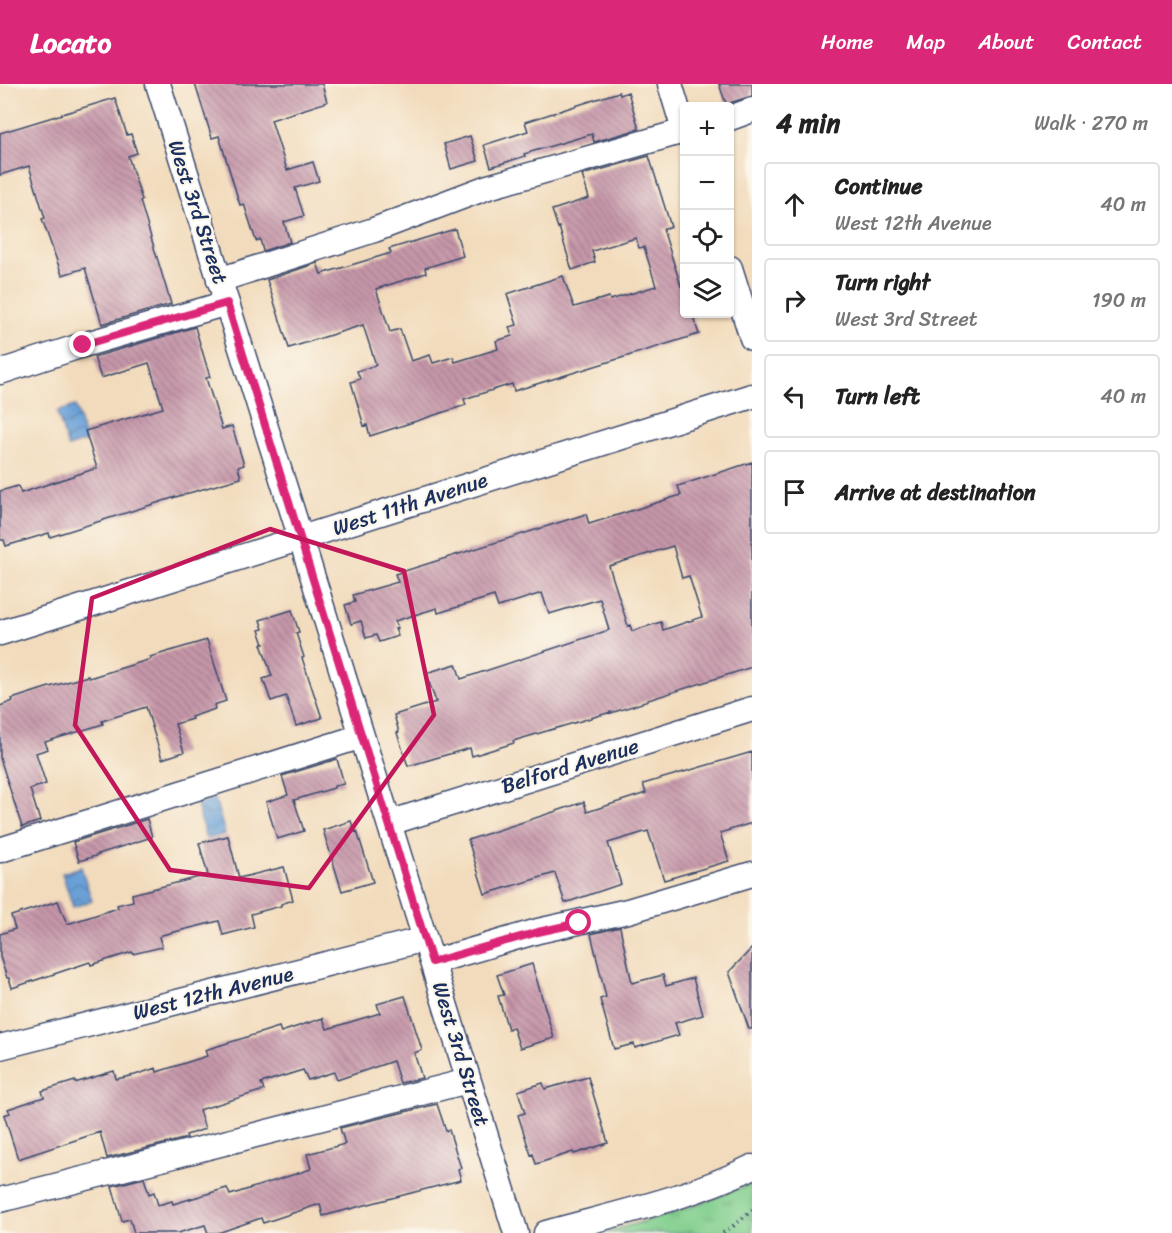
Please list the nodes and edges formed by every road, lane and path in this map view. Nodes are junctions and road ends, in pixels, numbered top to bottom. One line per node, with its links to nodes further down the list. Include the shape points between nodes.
1 (158, 84): 7 (street, West 3rd Street)
2 (670, 84): 5 (street)
3 (752, 110): 4 (street)
4 (734, 115)
5 (680, 117)
6 (680, 131): 7 (street, via 488,187 374,230)
7 (219, 280): 9 (street, West 3rd Street)
8 (734, 283): 10 (street)
9 (227, 303): 11 (street); 13 (street, West 3rd Street)
10 (752, 338)
11 (0, 372)
12 (752, 396): 13 (street, West 11th Avenue)
13 (301, 538): 14 (street, West 11th Avenue); 16 (street, West 3rd Street)
14 (0, 633)
15 (752, 709): 17 (street, Belford Avenue)
16 (362, 736): 17 (street, West 3rd Street); 18 (street)
17 (389, 823): 20 (street, West 3rd Street)
18 (0, 850)
19 (752, 874): 20 (street, West 12th Avenue, via 628,911 538,932)
20 (429, 950): 21 (street, West 12th Avenue); 22 (street, West 3rd Street)
21 (0, 1047)
22 (468, 1081): 24 (street); 26 (street, West 3rd Street)
23 (752, 1167): 27 (street, via 676,1197)
24 (0, 1200)
25 (752, 1210): 28 (path)
26 (516, 1233)
27 (546, 1233)
28 (723, 1233)

